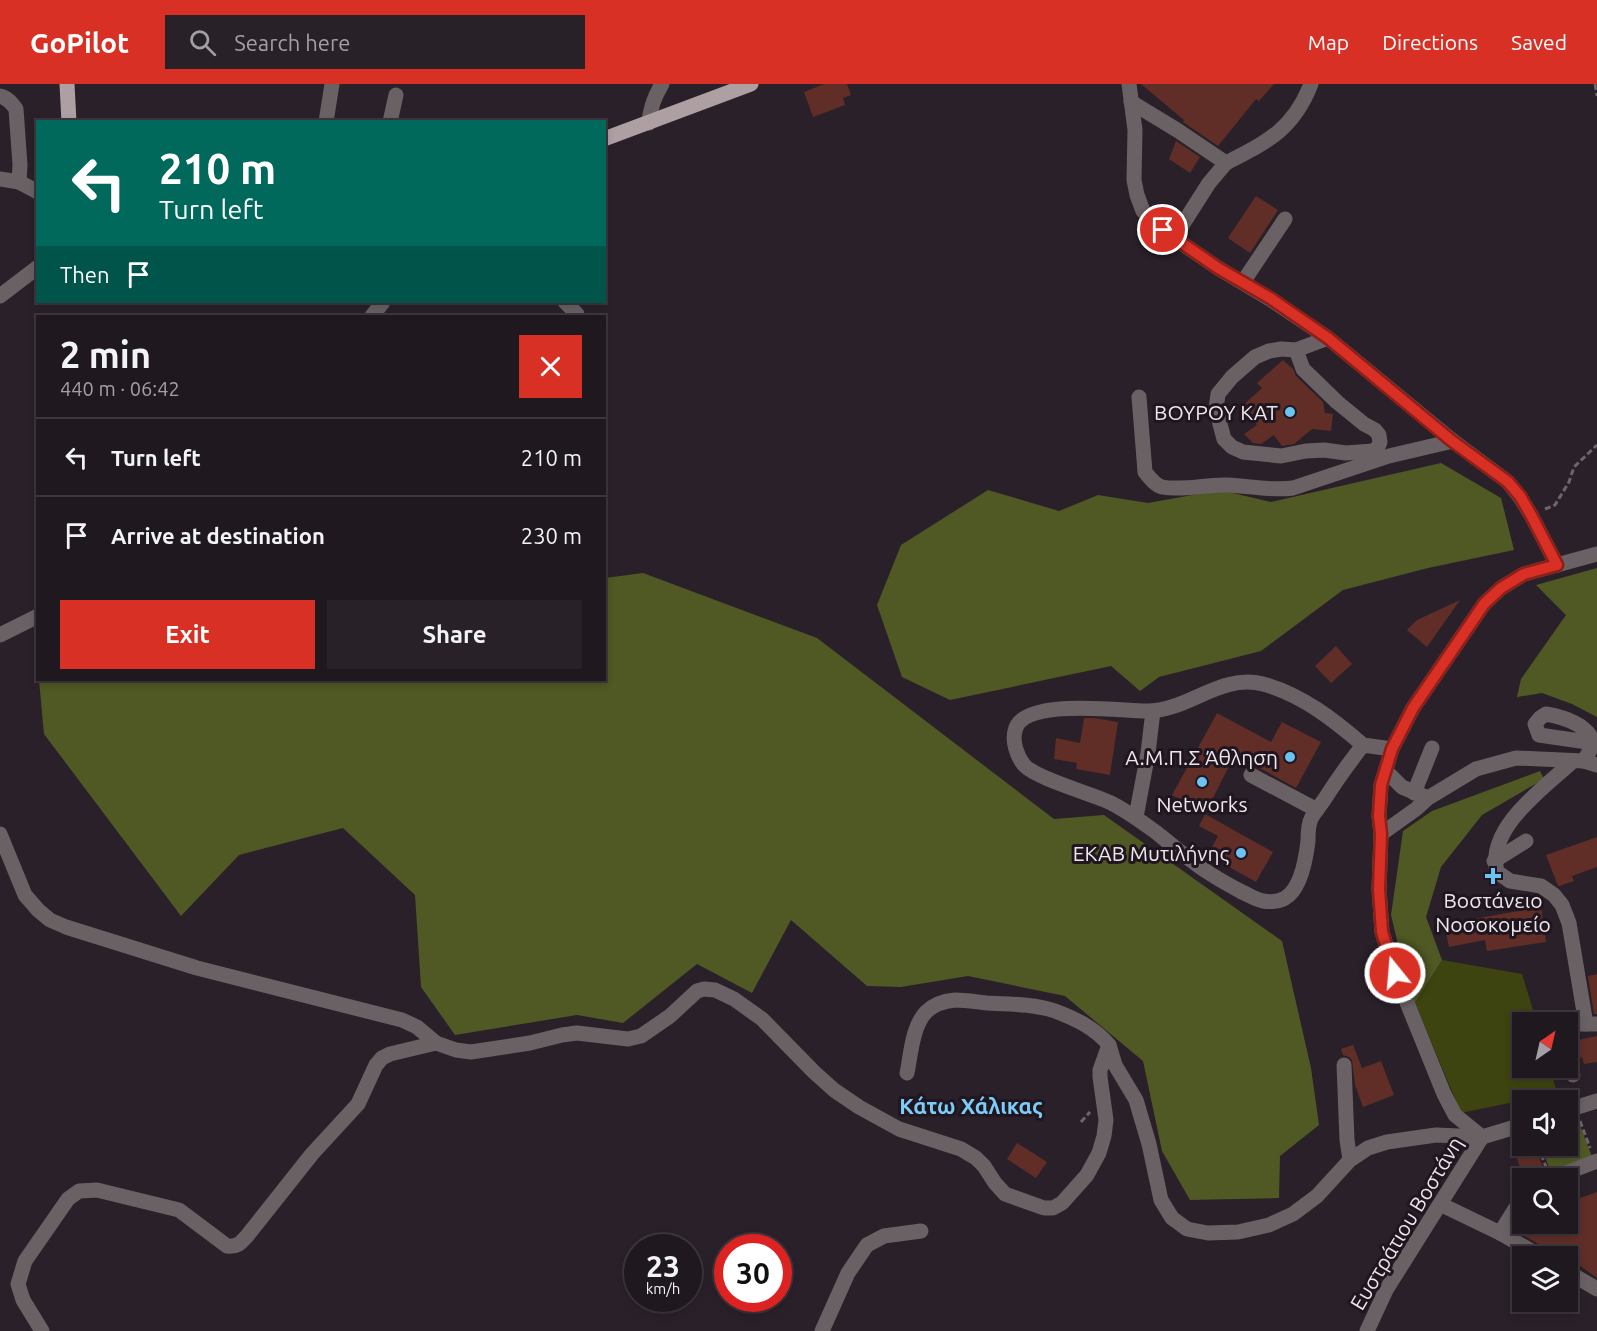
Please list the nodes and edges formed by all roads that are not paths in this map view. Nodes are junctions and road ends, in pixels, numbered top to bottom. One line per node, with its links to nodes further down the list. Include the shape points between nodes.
1 (67, 84): 10 (main road)
2 (332, 84): 11 (street)
3 (662, 84): 13 (street, via 653,100)
4 (751, 84): 13 (main road)
5 (1129, 84): 9 (street)
6 (1311, 84): 15 (street, via 1297,113 1283,128 1263,144)
7 (396, 95): 12 (street)
8 (0, 96): 17 (street, via 16,109)
9 (1131, 102): 15 (street); 20 (street, via 1137,195 1143,211)
10 (69, 120)
11 (326, 120)
12 (390, 120)
13 (649, 123): 14 (main road)
14 (606, 139)
15 (1226, 162): 20 (street)
16 (0, 179): 17 (street)
17 (19, 182): 18 (street)
18 (36, 191)
19 (1285, 219): 22 (street)
20 (1174, 238): 22 (street)
21 (36, 269): 23 (street)
22 (1243, 282): 28 (street)
23 (0, 296)
24 (382, 303): 27 (street)
25 (565, 303): 26 (street)
26 (577, 314)
27 (373, 315)
28 (1328, 338): 29 (street); 31 (street)
29 (1296, 350): 29 (street, via 1281,348 1255,357 1218,394 1216,409 1224,439 1243,452 1281,456 1324,450 1373,451 1378,447 1379,435 1375,430 1337,402 1304,369)
30 (1139, 397): 31 (street, via 1145,472 1160,487 1293,488 1389,456)
31 (1452, 441): 33 (street, via 1508,482 1520,496)
32 (1597, 554): 33 (street)
33 (1557, 565): 40 (street, via 1524,574 1484,604 1413,708)
34 (36, 617): 35 (street)
35 (0, 635)
36 (1153, 711): 38 (street, via 1236,683 1261,683 1291,694 1337,722); 46 (street); 46 (street, via 1070,707 1028,714 1017,723 1014,733 1016,750 1024,765)
37 (1595, 743): 41 (street)
38 (1363, 745): 40 (street); 45 (street)
39 (1432, 748): 44 (street)
40 (1392, 749): 42 (street)
41 (1585, 763): 44 (street, via 1516,758 1476,769); 50 (street, via 1520,810 1506,827)
42 (1386, 771): 44 (street, via 1398,784); 48 (street, via 1381,785)
43 (1251, 775): 45 (street)
44 (1421, 795): 48 (street, via 1416,809)
45 (1317, 810): 46 (street, via 1310,820 1295,889 1284,899 1272,902 1236,889 1194,863)
46 (1136, 817)
47 (0, 834): 52 (street, via 25,896 50,920 197,968 402,1020)
48 (1381, 834): 59 (street, via 1382,932 1395,973 1455,1115)
49 (1526, 841): 50 (street)
50 (1494, 861): 51 (street, via 1497,872 1510,881 1541,886 1562,905)
51 (1592, 1023)
52 (435, 1043): 53 (street, via 471,1052 578,1033 628,1039 641,1036 670,1016 697,991 715,990 762,1019 820,1078 859,1107 899,1129 961,1149 984,1166 1005,1194 1044,1208 1062,1203 1087,1175 1099,1153 1106,1120 1100,1070); 70 (street, via 382,1058 358,1104 235,1247 227,1246 179,1210 160,1204 96,1190 80,1191 68,1198 25,1261 18,1284 22,1300)
53 (1108, 1045): 55 (street, via 1099,1033 1053,1011 956,1000 938,1004 922,1018); 60 (street, via 1136,1100 1161,1200 1172,1218 1187,1229 1238,1232 1269,1225 1317,1196)
54 (1344, 1065): 60 (street)
55 (907, 1073)
56 (1597, 1101): 57 (street)
57 (1578, 1107)
58 (1512, 1128): 59 (street)
59 (1482, 1137): 60 (street, via 1436,1135 1387,1142); 63 (street, Ευστράτιου Βοστάνη)
60 (1350, 1160)
61 (1596, 1161): 62 (street)
62 (1578, 1168)
63 (1440, 1204): 66 (street); 72 (street, Ευστράτιου Βοστάνη, via 1386,1290)
64 (1512, 1214): 66 (street)
65 (921, 1231): 71 (street, via 884,1236 867,1245 848,1273)
66 (1500, 1233): 67 (street)
67 (1523, 1246)
68 (1578, 1278): 69 (street)
69 (1597, 1289)
70 (42, 1331)
71 (822, 1331)
72 (1367, 1331)

